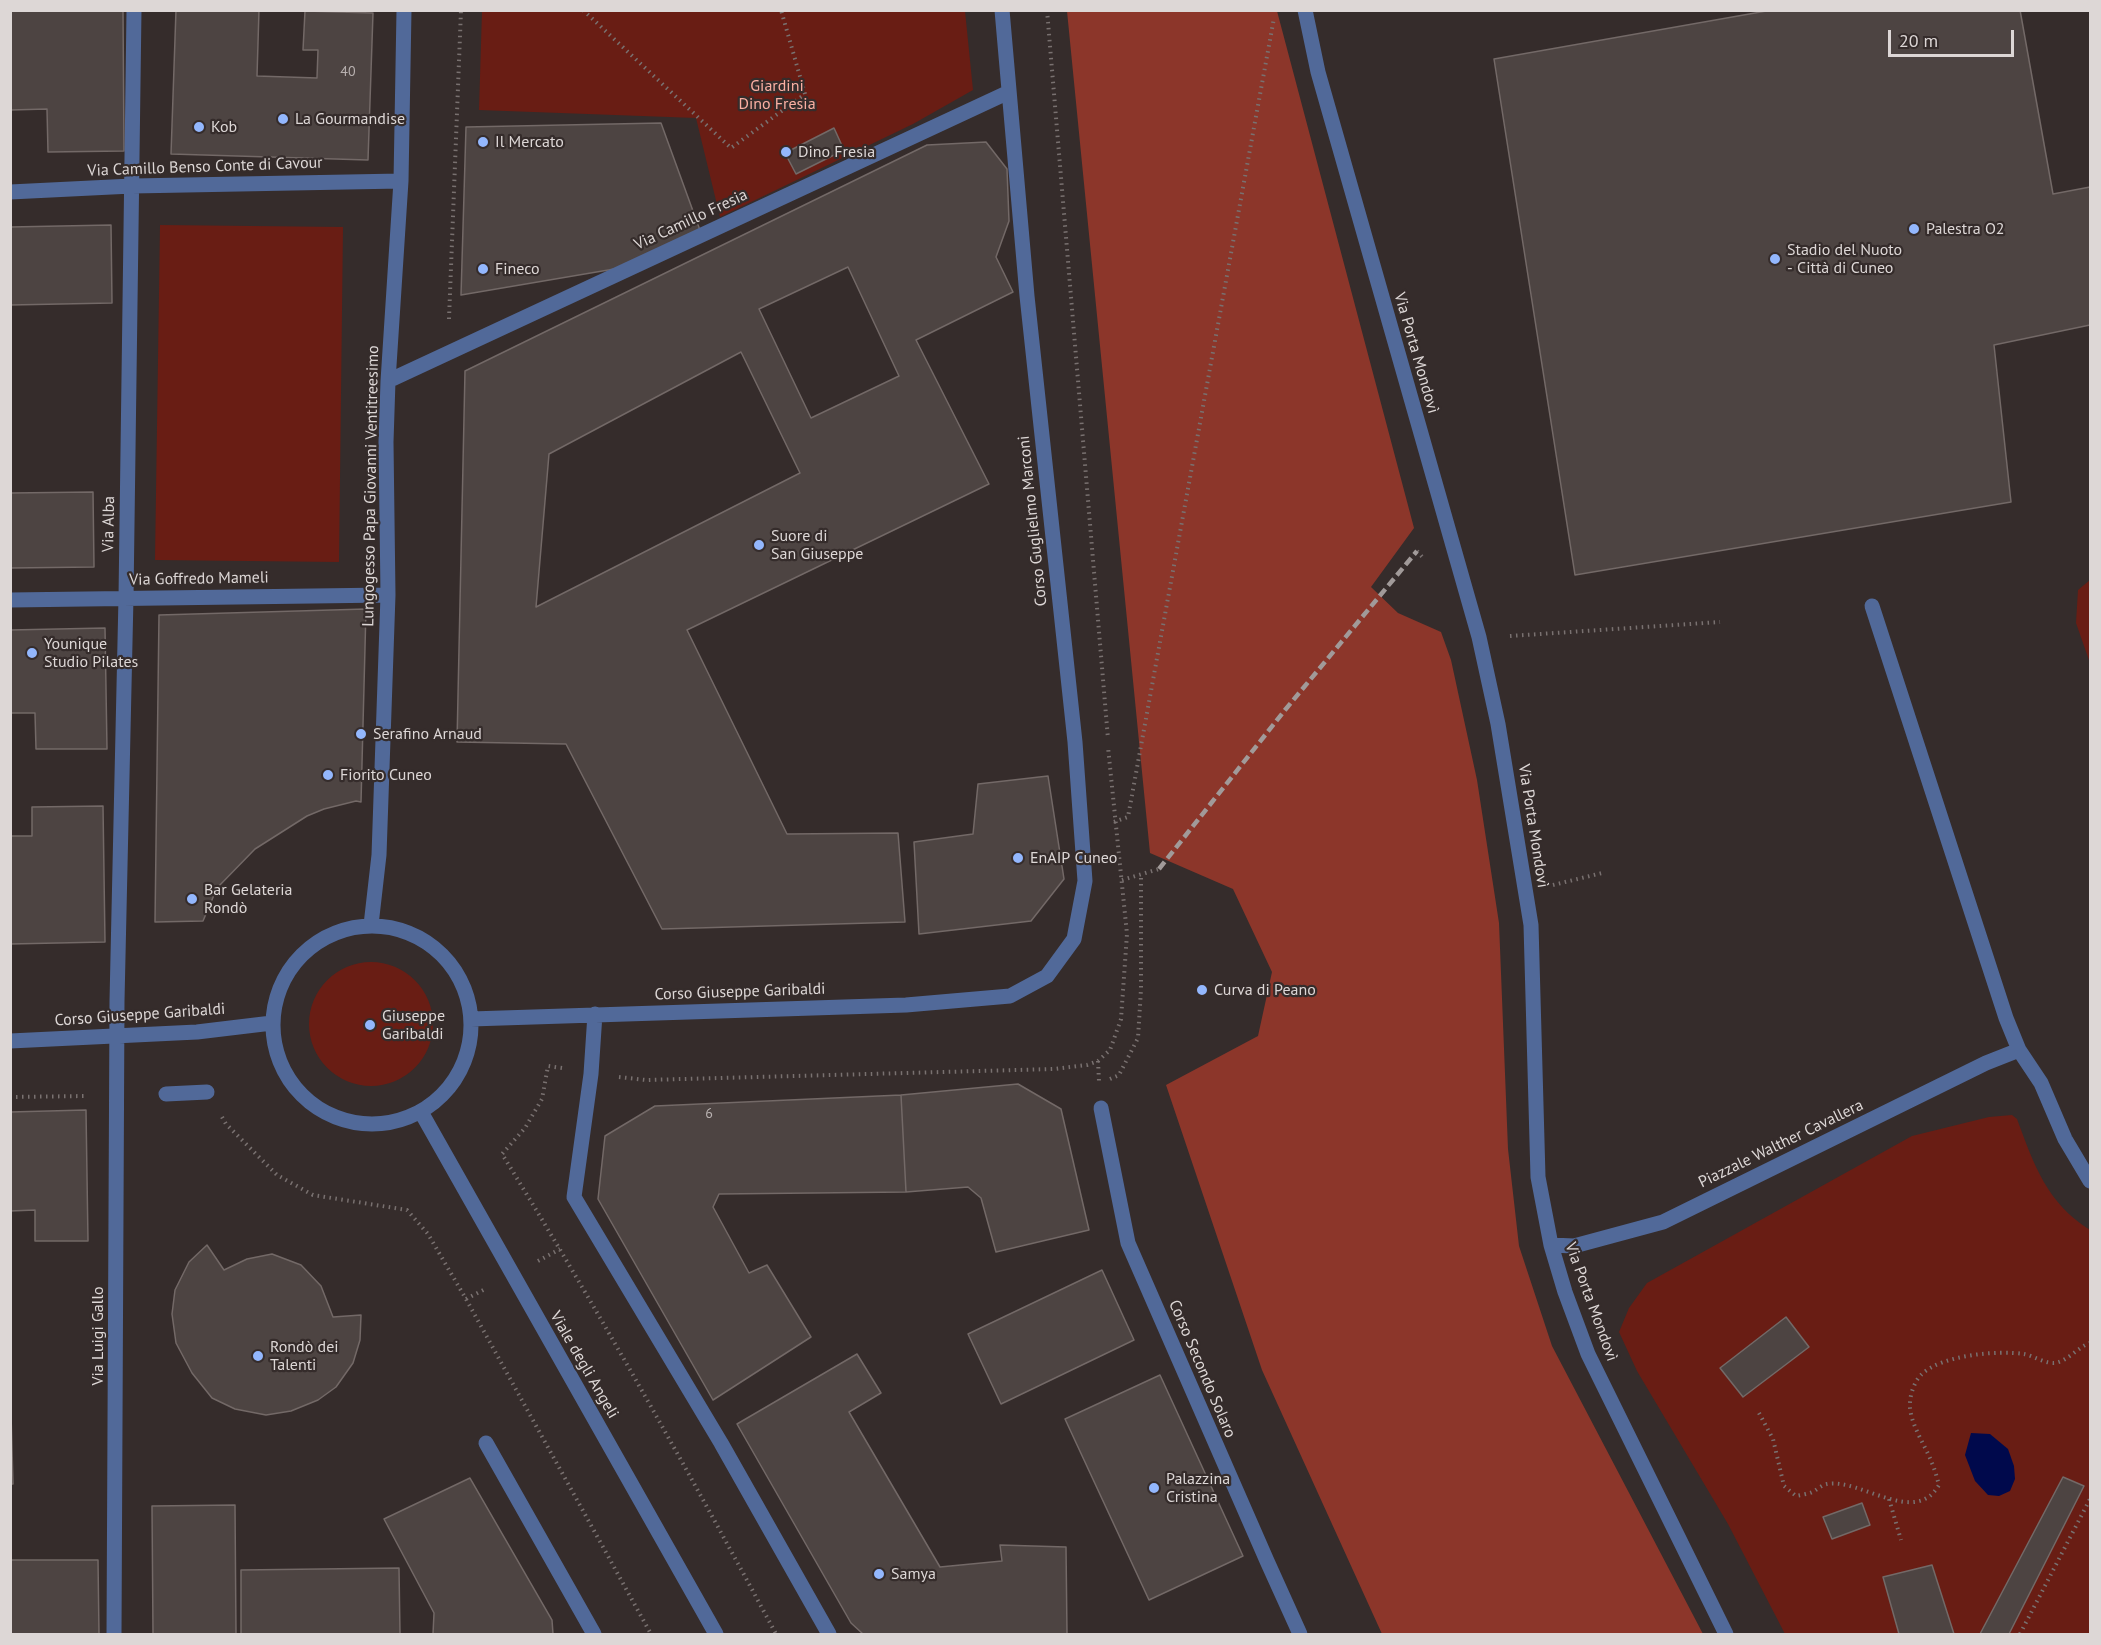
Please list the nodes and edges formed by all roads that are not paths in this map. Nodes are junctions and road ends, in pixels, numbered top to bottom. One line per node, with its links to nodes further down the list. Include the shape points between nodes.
1 (134, 10): 7 (street, Via Alba)
2 (404, 10): 6 (street, Lungogesso Papa Giovanni Ventitreesimo)
3 (1002, 10): 5 (street, Corso Guglielmo Marconi)
4 (1305, 10): 27 (street, Via Porta Mondovì, via 1330,117 1476,627 1498,724 1531,925 1538,1177)
5 (1009, 92): 9 (street, Via Camillo Fresia); 15 (street, Corso Guglielmo Marconi, via 1075,742 1085,880 1074,939 1047,976)
6 (400, 181): 7 (street, Via Camillo Benso Conte di Cavour); 9 (street, Lungogesso Papa Giovanni Ventitreesimo)
7 (132, 186): 8 (street, Via Camillo Benso Conte di Cavour); 11 (street, Via Alba)
8 (10, 192)
9 (388, 381): 10 (street, Lungogesso Papa Giovanni Ventitreesimo)
10 (388, 595): 11 (street, Via Goffredo Mameli); 14 (street, Lungogesso Papa Giovanni Ventitreesimo, via 379,855)
11 (126, 597): 12 (street, Via Goffredo Mameli); 19 (street, Via Alba)
12 (10, 600)
13 (1872, 606): 21 (street)
14 (371, 925): 17 (street, via 401,929 428,942 450,963 465,989); 18 (street, via 341,930 313,944 291,966 278,993)
15 (1010, 996): 16 (street, Corso Giuseppe Garibaldi, via 906,1005)
16 (595, 1014): 17 (street, Corso Giuseppe Garibaldi); 32 (street, via 574,1197 721,1443)
17 (471, 1019): 25 (street, via 464,1062 453,1082)
18 (272, 1023): 19 (street, Corso Giuseppe Garibaldi); 25 (street, via 276,1052 288,1079 308,1101 334,1117 363,1124 392,1122)
19 (117, 1037): 20 (street, Corso Giuseppe Garibaldi); 29 (street, Via Luigi Gallo)
20 (10, 1041)
21 (2019, 1050): 26 (street, via 2041,1083 2065,1139); 27 (street, Piazzale Walther Cavallera, via 1663,1222 1574,1246)
22 (207, 1092): 23 (street)
23 (166, 1094)
24 (1101, 1108): 33 (street, Corso Secondo Solaro, via 1128,1243)
25 (420, 1112): 31 (street, Viale degli Angeli)
26 (2091, 1181)
27 (1551, 1245): 34 (street, Via Porta Mondovì, via 1587,1354)
28 (486, 1443): 30 (street)
29 (114, 1635)
30 (594, 1635)
31 (716, 1635)
32 (829, 1635)
33 (1300, 1635)
34 (1726, 1635)

